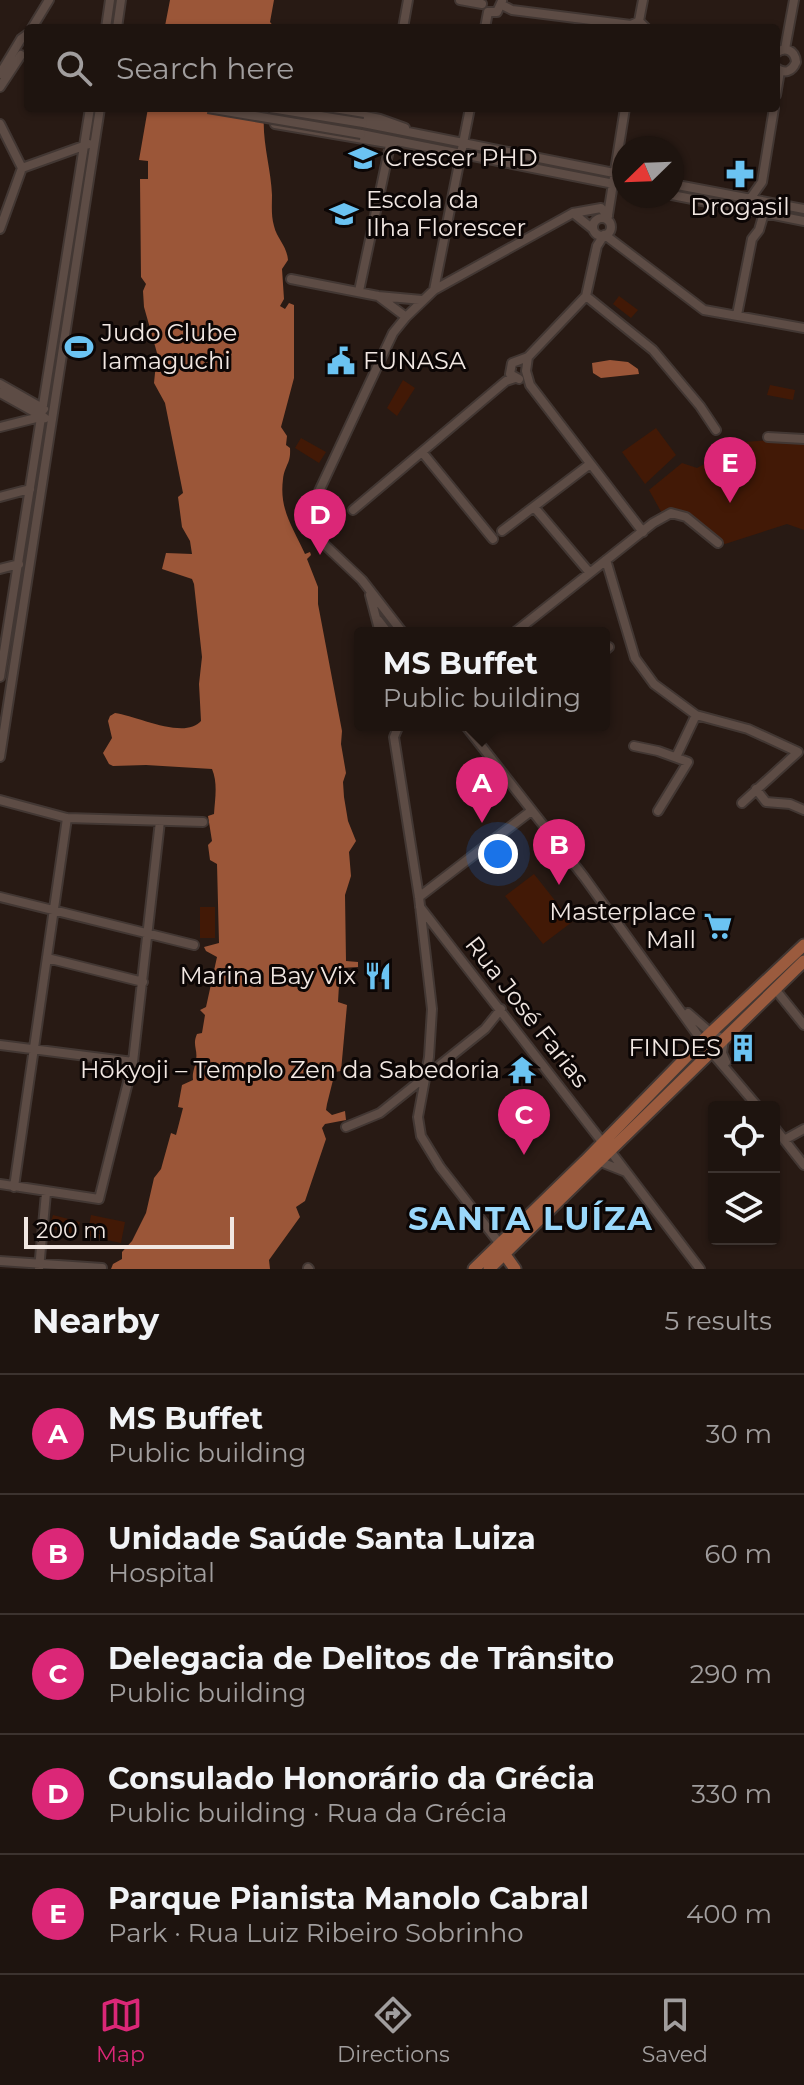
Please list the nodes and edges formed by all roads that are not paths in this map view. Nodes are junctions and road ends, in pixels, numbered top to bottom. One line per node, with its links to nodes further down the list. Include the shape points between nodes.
1 (49, 0): 10 (street)
2 (110, 0): 11 (street)
3 (121, 0): 12 (street)
4 (408, 0): 13 (street)
5 (460, 0): 9 (street)
6 (643, 0): 15 (street)
7 (794, 0): 16 (street)
8 (502, 2): 9 (street, via 497,12); 14 (street, via 512,10)
9 (484, 5)
10 (34, 24)
11 (107, 24)
12 (118, 24)
13 (404, 24)
14 (623, 24)
15 (639, 24)
16 (780, 51): 19 (street)
17 (21, 55): 18 (street); 21 (street); 22 (street)
18 (0, 61)
19 (800, 63): 20 (street)
20 (780, 70)
21 (0, 74)
22 (0, 87)
23 (96, 112): 38 (street)
24 (232, 112): 36 (street, bridge)
25 (274, 112): 39 (street, via 275,124)
26 (297, 112): 34 (street, bridge)
27 (345, 112): 32 (street)
28 (382, 112): 32 (street)
29 (469, 112): 37 (street)
30 (625, 112): 35 (street)
31 (773, 112): 43 (street)
32 (380, 119): 34 (street)
33 (0, 124): 41 (street)
34 (413, 132): 37 (street)
35 (622, 136)
36 (406, 142): 39 (street); 40 (street)
37 (464, 142): 40 (street); 42 (street)
38 (90, 144): 41 (street); 75 (street)
39 (390, 145): 60 (street)
40 (462, 152): 44 (street); 59 (street)
41 (22, 168): 55 (street)
42 (612, 173)
43 (762, 182): 47 (street); 48 (street)
44 (612, 183): 49 (street); 53 (street)
45 (684, 186): 47 (street)
46 (684, 197): 52 (street)
47 (750, 199): 48 (street)
48 (768, 202): 50 (street)
49 (596, 208): 51 (street); 53 (street); 56 (street)
50 (804, 209)
51 (573, 213): 56 (street); 59 (street)
52 (764, 213): 54 (street); 64 (street, via 752,239)
53 (609, 220): 56 (street); 56 (street); 56 (street, via 601,217)
54 (804, 221)
55 (0, 229)
56 (603, 234): 57 (street); 57 (street); 64 (street, via 704,310)
57 (597, 246): 62 (street)
58 (291, 279): 60 (street)
59 (434, 286): 63 (street)
60 (359, 291): 61 (street)
61 (378, 296): 63 (street); 65 (street)
62 (586, 296): 67 (street); 78 (street, via 653,350)
63 (423, 300): 65 (street)
64 (737, 315): 66 (street)
65 (406, 317): 96 (street, via 393,333 312,509 313,529)
66 (804, 328)
67 (528, 357): 68 (street); 69 (street)
68 (518, 361): 69 (street); 70 (street, via 512,363)
69 (526, 370): 70 (street); 72 (street)
70 (512, 377): 72 (street); 81 (street)
71 (0, 384): 75 (street)
72 (530, 385): 82 (street)
73 (0, 393): 74 (street)
74 (24, 407): 75 (street); 76 (street)
75 (46, 414): 76 (street); 83 (street); 94 (street)
76 (24, 421): 77 (street)
77 (0, 427)
78 (716, 430)
79 (768, 437): 80 (street)
80 (804, 439)
81 (422, 452): 86 (street); 89 (street)
82 (590, 464): 85 (street); 88 (street)
83 (30, 489): 84 (street); 92 (street)
84 (0, 497)
85 (534, 507): 87 (street); 95 (street)
86 (353, 510)
87 (502, 531)
88 (643, 532): 90 (street, via 671,513 686,517); 91 (street)
89 (493, 539)
90 (718, 543)
91 (606, 560): 95 (street); 97 (street)
92 (18, 567): 93 (street); 94 (street); 99 (street)
93 (0, 569)
94 (29, 572): 101 (street)
95 (590, 573): 105 (street)
96 (362, 580): 100 (street); 104 (street)
97 (620, 605): 98 (street); 108 (street, via 635,658 654,684)
98 (611, 615)
99 (9, 618): 101 (street); 106 (street)
100 (378, 619): 102 (street); 103 (street)
101 (21, 620): 112 (street)
102 (379, 627)
103 (384, 627)
104 (398, 627)
105 (522, 627)
106 (2, 642): 107 (street)
107 (0, 677)
108 (696, 715): 113 (street); 114 (street, via 748,729 798,752)
109 (396, 731): 124 (street)
110 (470, 731): 118 (street)
111 (634, 746): 113 (street)
112 (0, 757)
113 (676, 757): 119 (street, via 688,762)
114 (756, 789): 116 (street); 117 (street, via 766,802)
115 (0, 800): 120 (street)
116 (742, 803)
117 (804, 810)
118 (531, 811): 124 (street); 135 (street)
119 (658, 811)
120 (67, 818): 121 (street); 125 (street)
121 (160, 821): 122 (street); 126 (street)
122 (203, 822)
123 (0, 897): 125 (street)
124 (419, 902): 133 (street, Rua José Farias); 142 (street, via 432,1009)
125 (55, 910): 126 (street); 129 (street)
126 (148, 934): 127 (street); 131 (street)
127 (194, 945)
128 (804, 945): 135 (main road)
129 (47, 958): 131 (street); 138 (street)
130 (804, 961): 132 (main road)
131 (143, 982): 140 (street)
132 (775, 989): 134 (street); 136 (main road)
133 (501, 1009): 142 (street, via 485,1029); 148 (street, Rua José Farias)
134 (804, 1025)
135 (706, 1037): 136 (street); 139 (street); 148 (main road)
136 (724, 1039): 139 (main road); 141 (street, via 722,1053)
137 (0, 1045): 138 (street)
138 (34, 1048): 140 (street); 154 (street)
139 (712, 1052): 141 (street); 148 (main road)
140 (133, 1062): 155 (street, via 99,1199)
141 (729, 1070): 143 (street)
142 (423, 1079): 144 (street, via 380,1113); 156 (street, via 421,1136)
143 (753, 1101)
144 (346, 1127)
145 (804, 1129): 147 (street)
146 (780, 1135): 147 (street)
147 (784, 1140): 151 (street)
148 (607, 1148): 149 (main road); 150 (main road); 152 (street, Rua José Farias)
149 (585, 1161): 150 (street); 156 (main road)
150 (601, 1161): 152 (street); 156 (main road)
151 (804, 1165)
152 (627, 1172): 163 (street, Rua José Farias)
153 (0, 1184): 154 (street)
154 (14, 1187): 155 (street)
155 (46, 1193): 159 (street)
156 (502, 1249): 158 (main road); 162 (main road)
157 (0, 1261): 159 (street)
158 (488, 1263): 161 (main road)
159 (39, 1265): 160 (street)
160 (102, 1268)
161 (474, 1269)
162 (515, 1269)
163 (700, 1269)

